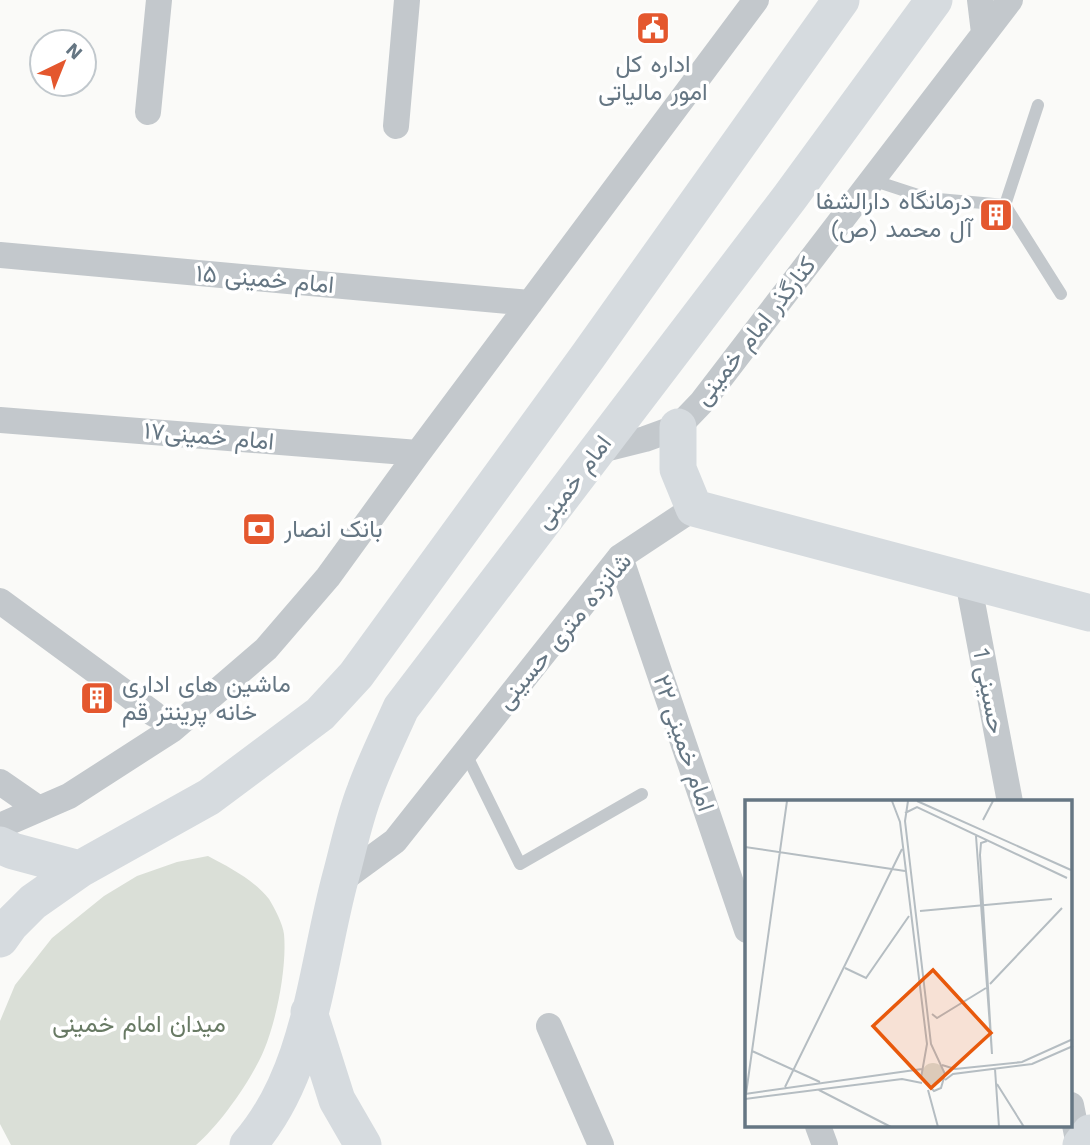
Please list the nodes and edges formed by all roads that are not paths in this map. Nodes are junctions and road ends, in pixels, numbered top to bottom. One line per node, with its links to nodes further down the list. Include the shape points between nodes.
1 (159, 0): 10 (street)
2 (407, 0): 11 (street)
3 (756, 0): 16 (street)
4 (841, 0): 34 (main road, via 356,675 320,714 209,797)
5 (934, 0): 19 (main road, امام خمینی)
6 (980, 0): 8 (street)
7 (1011, 0): 8 (street, کنارگذر امام خمینی)
8 (984, 33): 12 (street, کنارگذر امام خمینی)
9 (1038, 105): 13 (lane)
10 (148, 112)
11 (396, 126)
12 (872, 180): 13 (lane, via 927,198); 18 (street, کنارگذر امام خمینی)
13 (1005, 205): 15 (lane)
14 (0, 255): 16 (street, امام خمینی ۱۵)
15 (1061, 294)
16 (530, 303): 20 (street)
17 (0, 420): 20 (street, امام خمینی۱۷)
18 (678, 427): 19 (street, کنارگذر امام خمینی); 21 (main road, via 678,468)
19 (597, 451): 35 (main road, امام خمینی, via 401,708 364,793)
20 (418, 453): 31 (street, via 328,577 266,649 173,729 69,796)
21 (694, 508): 22 (street, شانزده متری حسینی); 23 (main road)
22 (620, 557): 27 (street, شانزده متری حسینی); 36 (street, امام خمینی ۲۲)
23 (968, 581): 25 (main road); 30 (street, حسینی 1)
24 (0, 601): 26 (street)
25 (1090, 613)
26 (153, 713)
27 (464, 752): 29 (lane, via 520,864); 35 (street, شانزده متری حسینی, via 395,841)
28 (0, 782): 31 (street)
29 (642, 794)
30 (1010, 800)
31 (38, 809): 32 (street)
32 (0, 826)
33 (0, 845): 34 (main road)
34 (80, 869): 37 (main road, via 33,902)
35 (339, 881): 38 (main road, امام خمینی)
36 (745, 924)
37 (0, 939)
38 (309, 1012): 43 (main road, via 292,1075); 44 (main road, via 337,1100)
39 (550, 1026): 45 (street)
40 (1072, 1109): 47 (street)
41 (819, 1128): 46 (street)
42 (1090, 1133): 47 (main road)
43 (248, 1145)
44 (362, 1145)
45 (601, 1145)
46 (825, 1145)
47 (1080, 1145)

